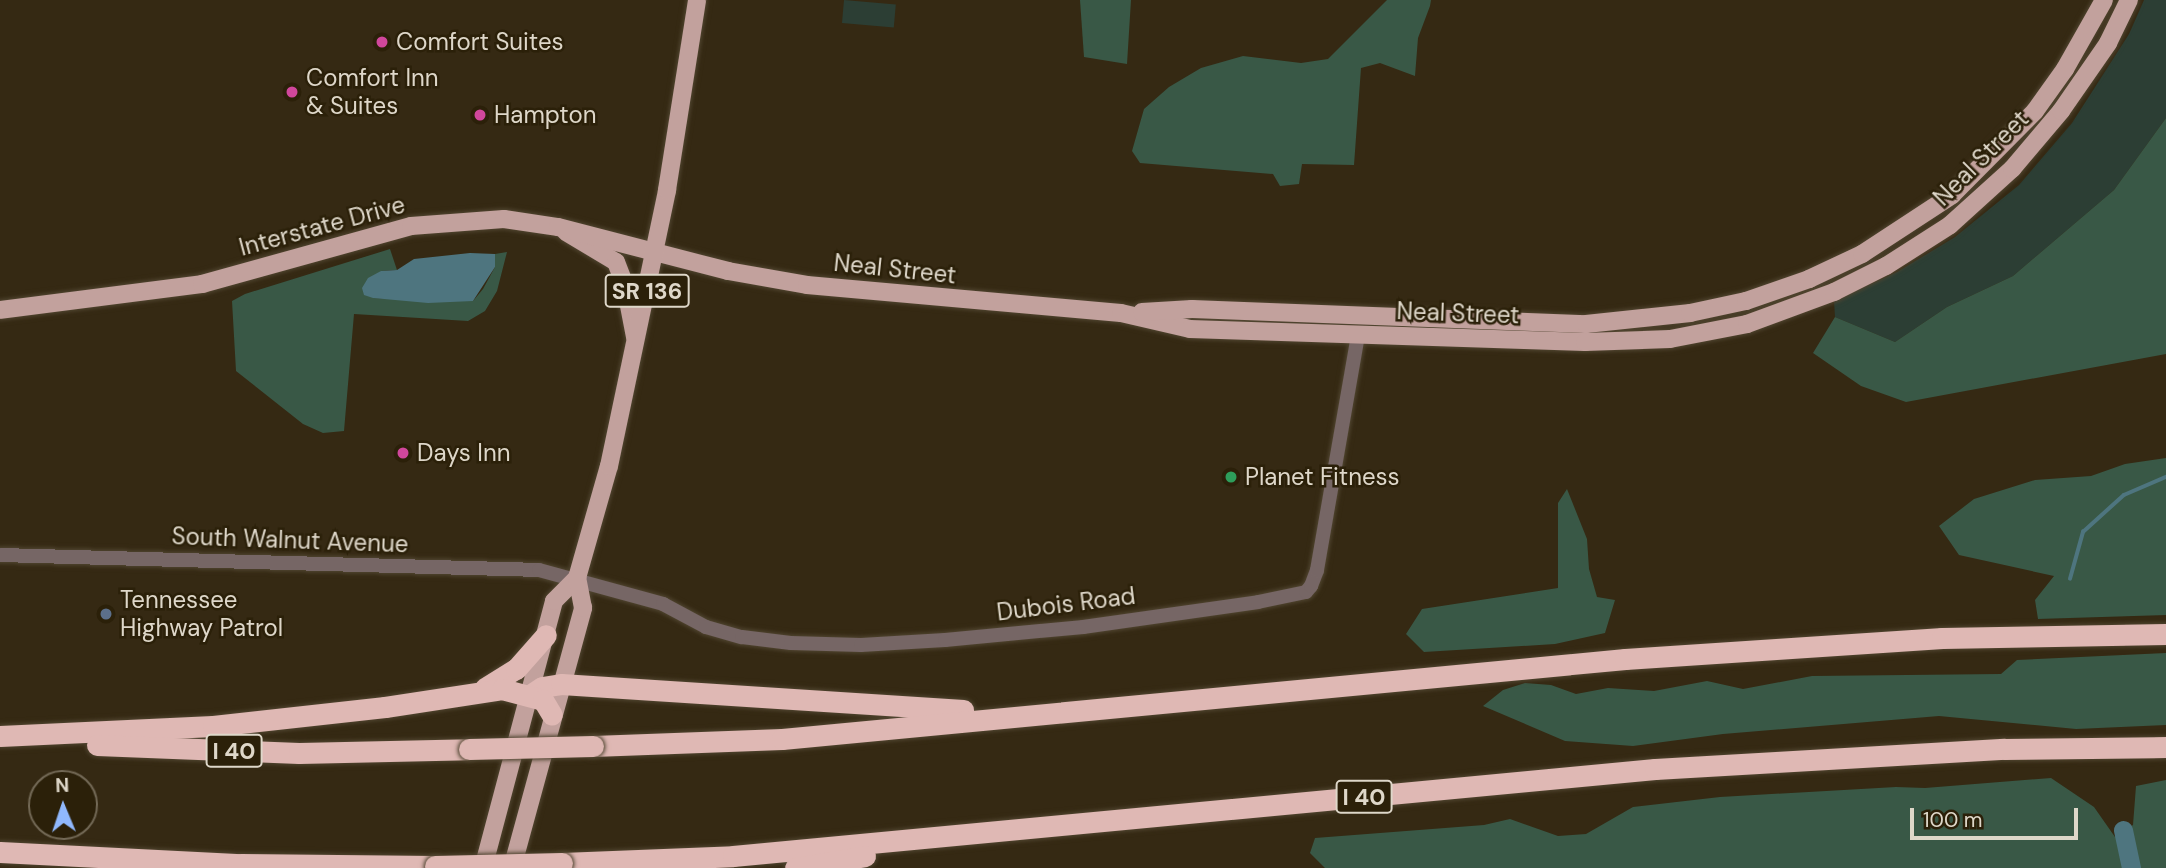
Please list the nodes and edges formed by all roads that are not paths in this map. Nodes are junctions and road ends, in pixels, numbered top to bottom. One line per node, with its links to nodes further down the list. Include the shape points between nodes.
1 (697, 0): 5 (main road, SR 136)
2 (2104, 0): 7 (main road, Neal Street, via 2035,111 1952,195 1862,254 1809,279 1746,300 1642,320 1586,324 1192,309)
3 (2129, 0): 8 (main road, Neal Street, via 2082,83 2011,169 1950,225 1834,292 1747,324 1670,339 1601,342)
4 (558, 227): 5 (main road, Interstate Drive); 6 (main road, Interstate Drive, via 504,219 411,226 202,284); 9 (main road, via 616,262)
5 (655, 252): 7 (main road, Neal Street, via 807,285); 9 (main road, SR 136)
6 (0, 310)
7 (1121, 313): 8 (main road, Neal Street, via 1190,329)
8 (1358, 334): 11 (street, Dubois Road, via 1317,570 1306,592 1083,627 849,645 742,637 706,627 663,604)
9 (636, 344): 11 (main road, SR 136, via 609,466)
10 (0, 555): 11 (street, South Walnut Avenue, via 539,569)
11 (577, 578): 13 (main road, SR 136, via 554,601); 14 (main road, SR 136, via 583,608)
12 (2166, 634): 17 (highway, I 40, via 1942,638 1764,649)
13 (546, 635): 15 (highway, via 516,669); 16 (main road, SR 136)
14 (561, 684): 16 (highway, via 542,687); 17 (highway, via 917,709); 18 (main road, SR 136)
15 (475, 695): 16 (highway, via 509,689); 19 (highway, via 213,726)
16 (530, 695): 18 (highway, via 543,700); 26 (main road, SR 136)
17 (1059, 712): 19 (highway, I 40, bridge, via 782,739 469,749 299,753)
18 (552, 715): 27 (main road, SR 136)
19 (0, 737)
20 (2166, 747): 21 (highway, I 40, via 1991,750 1655,769)
21 (1029, 829): 24 (highway, I 40, bridge, via 733,856); 28 (highway)
22 (0, 852): 24 (highway, I 40, via 241,864)
23 (0, 860): 25 (highway)
24 (435, 866)
25 (57, 868)
26 (483, 868)
27 (512, 868)
28 (795, 868)

